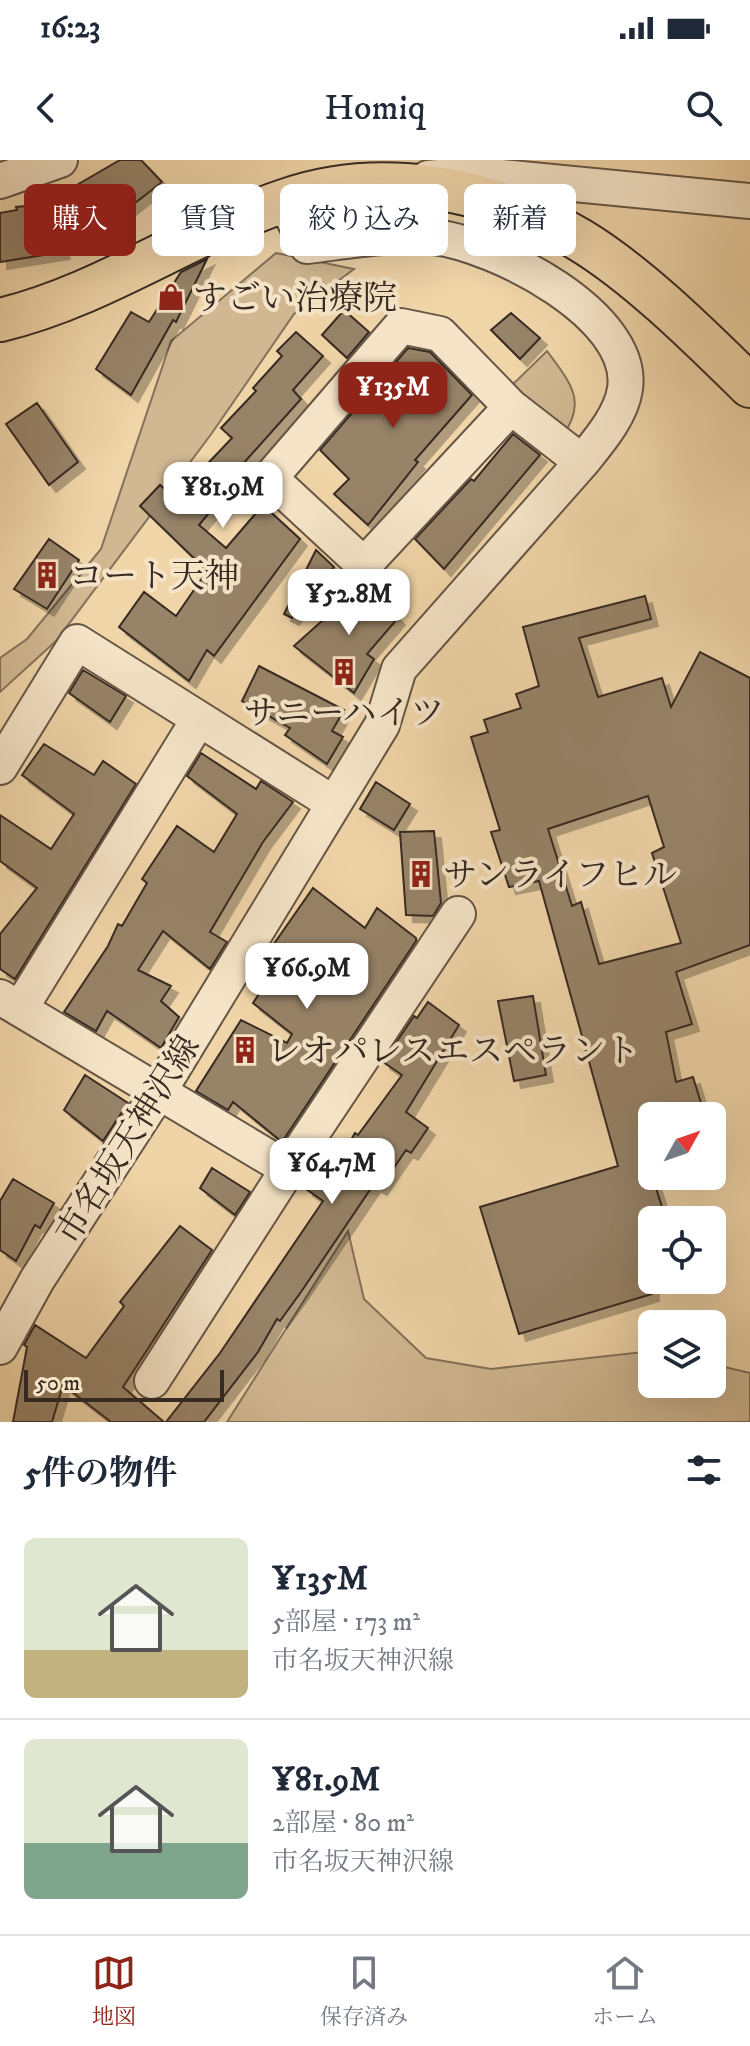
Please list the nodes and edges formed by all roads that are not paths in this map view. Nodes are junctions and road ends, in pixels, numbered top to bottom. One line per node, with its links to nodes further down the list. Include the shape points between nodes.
1 (60, 160): 2 (street)
2 (0, 181)
3 (411, 184): 4 (street, via 437,175 470,174)
4 (585, 188): 5 (street); 6 (street)
5 (576, 192)
6 (750, 201)
7 (280, 202): 10 (main road, via 97,287)
8 (576, 238): 11 (main road, via 627,275)
9 (448, 240): 13 (street, 市名坂天神沢線, via 527,268 576,303 609,337 623,363 625,390 609,428)
10 (0, 320)
11 (750, 386)
12 (511, 407): 12 (street, via 440,334 401,326 270,478 364,565); 13 (street)
13 (582, 462): 16 (street, 市名坂天神沢線, via 399,669 382,725)
14 (199, 719): 15 (street, via 77,642); 16 (street); 18 (street)
15 (0, 767)
16 (333, 803): 19 (street, 市名坂天神沢線)
17 (458, 914): 20 (street)
18 (10, 1003): 19 (street)
19 (158, 1093): 20 (street); 21 (street, 市名坂天神沢線)
20 (288, 1169): 22 (street)
21 (0, 1347)
22 (152, 1381)

